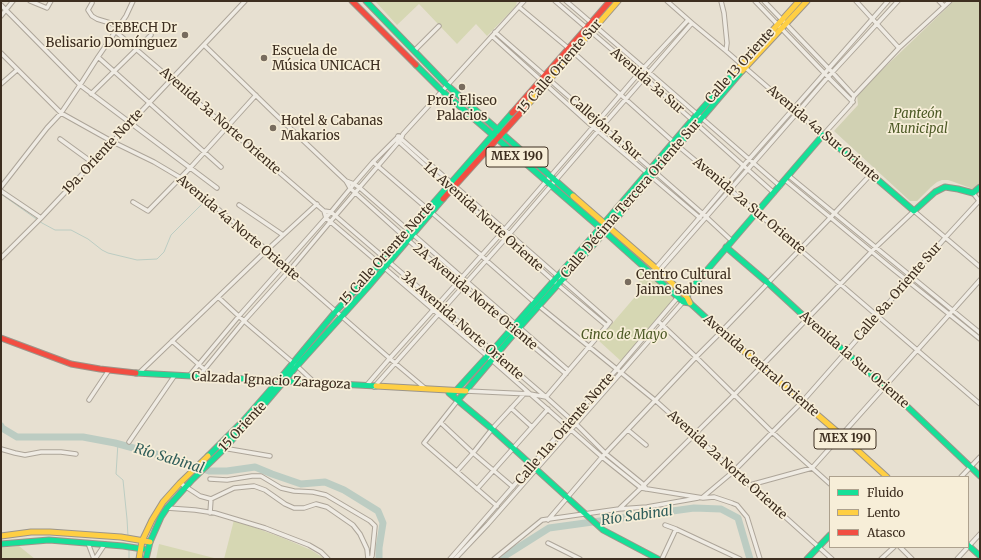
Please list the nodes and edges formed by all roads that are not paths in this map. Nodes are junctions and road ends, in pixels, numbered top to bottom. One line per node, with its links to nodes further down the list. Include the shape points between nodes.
1 (14, 1): 30 (street)
2 (30, 1): 3 (street, via 47,8)
3 (51, 1)
4 (133, 1): 39 (street)
5 (245, 1): 47 (street, 19a. Oriente Norte)
6 (352, 1): 75 (main road, MEX 190)
7 (366, 1): 52 (main road, MEX 190)
8 (520, 1): 28 (street)
9 (524, 1): 28 (street)
10 (555, 1): 31 (street, Avenida 3a Sur)
11 (566, 1): 29 (street, Avenida 3a Sur)
12 (610, 1): 37 (main road, 15 Calle Oriente Sur)
13 (618, 1): 37 (main road, 15 Calle Oriente Sur)
14 (667, 1): 34 (street, Avenida 4a Sur Oriente)
15 (721, 1): 53 (street)
16 (755, 1): 41 (street)
17 (764, 1): 35 (street)
18 (799, 1): 35 (main road, Calle 13 Oriente)
19 (807, 1): 35 (main road)
20 (856, 1): 33 (street)
21 (888, 1): 33 (street)
22 (898, 1): 38 (street)
23 (939, 1): 27 (street)
24 (950, 1): 27 (street)
25 (92, 3): 39 (street, via 88,10 92,16)
26 (1, 5): 30 (street)
27 (944, 6): 50 (street)
28 (519, 7): 44 (street); 49 (street, Avenida 2a Sur Oriente)
29 (574, 8): 31 (street); 37 (street, Avenida 3a Sur)
30 (6, 10): 32 (street); 73 (street)
31 (570, 13): 42 (street, Avenida 3a Sur)
32 (1, 16)
33 (872, 19): 38 (street); 60 (street)
34 (688, 20): 36 (street, Avenida 4a Sur Oriente); 59 (street)
35 (784, 22): 41 (main road, Calle 13 Oriente); 60 (street)
36 (692, 23): 53 (street, Avenida 4a Sur Oriente); 63 (street)
37 (594, 24): 42 (main road, 15 Calle Oriente Sur); 48 (street, Avenida 3a Sur)
38 (877, 24): 50 (street); 64 (street)
39 (120, 26): 43 (street)
40 (439, 26): 52 (street)
41 (780, 26): 58 (main road, Calle 13 Oriente); 66 (street)
42 (589, 30): 49 (main road, 15 Calle Oriente Sur); 54 (main road, 15 Calle Oriente Sur); 55 (street, Avenida 3a Sur)
43 (115, 31): 51 (street, Avenida 3a Norte Oriente); 57 (street)
44 (495, 32): 46 (street); 68 (street, Callejón 1a Sur)
45 (151, 34): 51 (street)
46 (492, 36): 68 (street, Callejón 1a Sur); 74 (street)
47 (204, 45): 70 (street, 19a. Oriente Norte); 77 (street)
48 (620, 46): 55 (street); 59 (street, Avenida 3a Sur)
49 (568, 48): 54 (street, Avenida 2a Sur Oriente); 68 (main road, 15 Calle Oriente Sur)
50 (899, 48): 79 (street)
51 (136, 49): 62 (street); 70 (street, Avenida 3a Norte Oriente)
52 (414, 51): 74 (main road, MEX 190)
53 (726, 51): 58 (street, Avenida 4a Sur Oriente)
54 (573, 52): 71 (main road, 15 Calle Oriente Sur); 78 (street, Avenida 2a Sur Oriente)
55 (614, 52): 65 (street, Avenida 3a Sur)
56 (1, 53): 61 (street, Avenida 4a Norte Oriente)
57 (98, 57): 62 (street); 73 (street)
58 (744, 66): 84 (street, Avenida 4a Sur Oriente); 88 (main road, Calle 13 Oriente); 89 (main road, Calle Décima Tercera Oriente Sur)
59 (644, 68): 63 (street, Avenida 3a Sur); 65 (street)
60 (829, 68): 64 (street); 66 (street)
61 (17, 70): 72 (street); 85 (street, Avenida 4a Norte Oriente)
62 (114, 71): 76 (street); 82 (street)
63 (649, 72): 69 (street); 88 (street, Avenida 3a Sur)
64 (832, 72): 67 (street); 79 (street)
65 (639, 73): 69 (street, Avenida 3a Sur); 78 (street)
66 (824, 73): 67 (street); 84 (street)
67 (828, 77): 81 (street); 87 (street)
68 (542, 78): 71 (street, Callejón 1a Sur); 97 (main road, 15 Calle Oriente Sur)
69 (644, 78): 80 (street); 90 (street, Avenida 3a Sur)
70 (171, 80): 82 (street, 19a. Oriente Norte); 95 (street, Avenida 3a Norte Oriente)
71 (547, 82): 83 (street, Callejón 1a Sur); 86 (street, Callejón 1a Sur); 99 (main road, 15 Calle Oriente Sur)
72 (1, 84)
73 (80, 85): 76 (street); 85 (street)
74 (447, 85): 75 (street); 97 (main road, MEX 190)
75 (442, 91): 101 (main road, MEX 190); 103 (street)
76 (91, 94): 92 (street)
77 (256, 95): 95 (street); 128 (street)
78 (620, 95): 80 (street, Avenida 2a Sur Oriente); 91 (street)
79 (854, 96): 81 (street)
80 (625, 99): 94 (street); 105 (street, Avenida 2a Sur Oriente)
81 (853, 102): 100 (street)
82 (149, 103): 92 (street, 19a. Oriente Norte); 109 (street)
83 (581, 108): 86 (street); 91 (street, Callejón 1a Sur)
84 (792, 109): 87 (street, Avenida 4a Sur Oriente); 110 (street)
85 (61, 113): 104 (street, Avenida 4a Norte Oriente); 135 (street)
86 (577, 113): 96 (street, Callejón 1a Sur)
87 (797, 113): 100 (street, Avenida 4a Sur Oriente); 114 (street)
88 (697, 114): 89 (street, Avenida 3a Sur); 90 (main road, Calle 13 Oriente)
89 (702, 118): 93 (main road, Calle Décima Tercera Oriente Sur); 106 (street, Avenida 3a Sur)
90 (692, 120): 93 (street, Avenida 3a Sur); 105 (main road, Calle 13 Oriente)
91 (598, 122): 94 (street, Callejón 1a Sur); 96 (street)
92 (130, 123): 104 (street, 19a. Oriente Norte); 119 (street)
93 (697, 124): 107 (main road, Calle Décima Tercera Oriente Sur); 108 (street, Avenida 3a Sur)
94 (602, 126): 98 (street); 120 (street, Callejón 1a Sur)
95 (227, 127): 109 (street); 147 (street, Avenida 3a Norte Oriente)
96 (594, 127): 98 (street, Callejón 1a Sur); 111 (street)
97 (497, 129): 99 (main road, MEX 190); 101 (main road, 15 Calle Oriente Norte)
98 (598, 131): 115 (street); 124 (street, Callejón 1a Sur)
99 (502, 133): 101 (main road, 15 Calle Oriente Norte); 123 (main road, MEX 190)
100 (823, 135): 122 (main road, Avenida 4a Sur Oriente); 126 (main road)
101 (494, 137): 129 (main road, MEX 190); 132 (main road, 15 Calle Oriente Norte)
102 (60, 139): 113 (street)
103 (399, 139): 112 (street); 118 (street); 132 (street, 1A Avenida Norte Oriente)
104 (113, 142): 113 (street, 19a. Oriente Norte); 125 (street, Avenida 4a Norte Oriente)
105 (673, 142): 107 (street, Avenida 2a Sur Oriente); 120 (main road, Calle 13 Oriente)
106 (730, 143): 108 (street); 110 (street, Avenida 3a Sur)
107 (678, 146): 120 (main road, Calle Décima Tercera Oriente Sur); 133 (street, Avenida 2a Sur Oriente)
108 (724, 148): 116 (street, Avenida 3a Sur)
109 (204, 152): 117 (street); 119 (street)
110 (749, 159): 114 (street, Avenida 3a Sur); 116 (street)
111 (563, 161): 115 (street); 123 (street)
112 (373, 162): 118 (street, Avenida 2a Norte Oriente); 130 (street)
113 (93, 163): 159 (street, 19a. Oriente Norte)
114 (753, 163): 121 (street); 134 (street, Avenida 3a Sur)
115 (568, 165): 127 (street)
116 (744, 165): 121 (street, Avenida 3a Sur); 133 (street)
117 (222, 167)
118 (378, 167): 139 (street); 149 (street, Avenida 2a Norte Oriente)
119 (190, 168): 125 (street); 137 (street)
120 (653, 170): 124 (main road, Calle 13 Oriente); 156 (street, Callejón 1a Sur)
121 (748, 170): 140 (street); 143 (street, Avenida 3a Sur)
122 (871, 174): 151 (main road, Avenida 4a Sur Oriente); 155 (street)
123 (551, 175): 127 (main road, MEX 190); 129 (street)
124 (649, 175): 161 (street, Callejón 1a Sur); 163 (main road, Calle Décima Tercera Oriente Sur)
125 (181, 178): 145 (street, via 148,211); 179 (street, Avenida 4a Norte Oriente)
126 (787, 178): 134 (main road); 155 (street); 158 (street)
127 (555, 180): 131 (street); 163 (main road, MEX 190)
128 (346, 181): 130 (street); 138 (street)
129 (546, 181): 131 (main road, MEX 190); 164 (street)
130 (354, 184): 138 (street); 139 (street, 2A Avenida Norte Oriente)
131 (551, 185): 163 (main road, MEX 190); 167 (street)
132 (451, 186): 149 (main road, 15 Calle Oriente Norte); 153 (main road, 15 Calle Oriente Norte); 164 (street, 1A Avenida Norte Oriente); 166 (street, 1A Avenida Norte Oriente)
133 (726, 186): 140 (street, Avenida 2a Sur Oriente); 156 (street)
134 (780, 186): 143 (main road)
135 (1, 187)
136 (980, 187): 144 (main road)
137 (217, 188)
138 (350, 188): 142 (street, 2A Avenida Norte Oriente); 152 (street)
139 (360, 188): 142 (street); 165 (street, 2A Avenida Norte Oriente)
140 (731, 190): 154 (street, Avenida 2a Sur Oriente); 156 (street)
141 (1, 191): 159 (street)
142 (356, 193): 157 (street); 170 (street, 2A Avenida Norte Oriente)
143 (774, 193): 154 (main road)
144 (973, 193): 146 (street); 151 (main road, via 945,187 935,192)
145 (133, 202)
146 (980, 202): 172 (street, Calle 8a. Oriente Sur)
147 (317, 204): 150 (street, Avenida 3a Norte Oriente); 168 (street)
148 (239, 205): 168 (street)
149 (427, 209): 153 (street, Avenida 2a Norte Oriente); 165 (main road, 15 Calle Oriente Norte)
150 (324, 211): 152 (street); 160 (street, Avenida 3a Norte Oriente)
151 (914, 211): 172 (street, Avenida 4a Sur Oriente); 178 (street)
152 (331, 212): 157 (street, 3A Avenida Norte Oriente); 160 (street)
153 (432, 212): 169 (main road, 15 Calle Oriente Norte); 183 (street, Avenida 2a Norte Oriente)
154 (757, 213): 174 (main road); 180 (street, Avenida 2a Sur Oriente)
155 (834, 213): 158 (street); 178 (street)
156 (704, 215): 161 (street); 174 (street, Callejón 1a Sur)
157 (335, 216): 162 (street); 186 (street, 3A Avenida Norte Oriente)
158 (831, 217): 180 (street); 181 (street)
159 (40, 218): 185 (street, 19a. Oriente Norte)
160 (326, 218): 162 (street, 3A Avenida Norte Oriente); 190 (street)
161 (701, 219): 175 (street); 176 (street)
162 (330, 222): 189 (street, 3A Avenida Norte Oriente); 194 (street)
163 (604, 227): 193 (main road, MEX 190); 197 (main road, Calle Décima Tercera Oriente Sur); 209 (main road, MEX 190)
164 (505, 229): 166 (street); 167 (street, 1A Avenida Norte Oriente)
165 (408, 231): 169 (street, 2A Avenida Norte Oriente); 170 (main road, 15 Calle Oriente Norte)
166 (500, 233): 171 (street, 1A Avenida Norte Oriente); 183 (street)
167 (510, 233): 171 (street); 197 (street, 1A Avenida Norte Oriente)
168 (283, 235): 179 (street)
169 (413, 235): 173 (main road, 15 Calle Oriente Norte); 196 (street, 2A Avenida Norte Oriente)
170 (404, 236): 173 (street, 2A Avenida Norte Oriente); 186 (main road, 15 Calle Oriente Norte)
171 (506, 238): 187 (street); 202 (street, 1A Avenida Norte Oriente)
172 (945, 238): 191 (street, Avenida 4a Sur Oriente); 195 (street, Calle 8a. Oriente Sur)
173 (408, 240): 188 (main road, 15 Calle Oriente Norte); 200 (street, 2A Avenida Norte Oriente)
174 (732, 241): 177 (main road)
175 (678, 242): 176 (street); 182 (street)
176 (682, 246): 184 (street)
177 (726, 247): 203 (main road, Avenida 1a Sur Oriente); 206 (main road)
178 (875, 248): 181 (street); 195 (street)
179 (267, 250): 190 (street, Avenida 4a Norte Oriente); 208 (street)
180 (800, 250): 203 (street); 204 (street, Avenida 2a Sur Oriente)
181 (872, 251): 199 (street); 204 (street)
182 (669, 252): 184 (street); 193 (street)
183 (481, 255): 187 (street, Avenida 2a Norte Oriente); 196 (street)
184 (673, 255): 193 (street)
185 (1, 258)
186 (384, 259): 188 (street, 3A Avenida Norte Oriente); 189 (main road, 15 Calle Oriente Norte)
187 (486, 260): 201 (street); 213 (street, Avenida 2a Norte Oriente)
188 (389, 263): 192 (main road, 15 Calle Oriente Norte); 214 (street, 3A Avenida Norte Oriente)
189 (380, 264): 192 (street, 3A Avenida Norte Oriente); 218 (main road, 15 Calle Oriente Norte)
190 (284, 266): 194 (street, Avenida 4a Norte Oriente); 221 (street)
191 (980, 267)
192 (385, 268): 216 (street, 3A Avenida Norte Oriente); 222 (main road, 15 Calle Oriente Norte)
193 (657, 269): 207 (main road, MEX 190)
194 (289, 271): 218 (street, Avenida 4a Norte Oriente); 225 (street)
195 (912, 277): 199 (street, Calle 8a. Oriente Sur); 217 (street)
196 (462, 278): 200 (street); 201 (street, 2A Avenida Norte Oriente)
197 (560, 278): 202 (main road, Calle Décima Tercera Oriente Sur); 228 (street, 1A Avenida Norte Oriente, via 610,322)
198 (980, 280): 217 (street)
199 (908, 281): 220 (street); 223 (street, Calle 8a. Oriente Sur)
200 (458, 282): 205 (street, 2A Avenida Norte Oriente); 214 (street)
201 (466, 282): 205 (street); 229 (street, 2A Avenida Norte Oriente)
202 (556, 282): 213 (main road, Calle Décima Tercera Oriente Sur); 228 (street, 1A Avenida Norte Oriente)
203 (768, 283): 224 (main road, Avenida 1a Sur Oriente); 230 (street)
204 (840, 284): 223 (street, Avenida 2a Sur Oriente); 224 (street)
205 (462, 287): 215 (street); 229 (street, 2A Avenida Norte Oriente)
206 (690, 290): 207 (main road); 210 (main road)
207 (682, 292): 209 (main road); 210 (main road, MEX 190)
208 (218, 297): 221 (street); 234 (street)
209 (678, 297): 211 (main road, MEX 190); 226 (street, Calle 11a. Oriente Norte)
210 (688, 297): 211 (main road); 212 (main road, MEX 190)
211 (683, 302): 212 (main road); 227 (street, Calle 11a. Oriente Norte)
212 (690, 303): 230 (main road, Avenida Central Oriente / MEX 190)
213 (537, 304): 229 (main road, Calle Décima Tercera Oriente Sur); 235 (street, Avenida 2a Norte Oriente)
214 (438, 305): 215 (street, 3A Avenida Norte Oriente); 216 (street)
215 (443, 309): 219 (street); 238 (street, 3A Avenida Norte Oriente)
216 (434, 310): 219 (street, 3A Avenida Norte Oriente); 240 (street)
217 (953, 310): 220 (street); 231 (street)
218 (336, 311): 222 (street, Avenida 4a Norte Oriente); 242 (main road, 15 Calle Oriente Norte)
219 (438, 314): 241 (street, 3A Avenida Norte Oriente); 243 (street)
220 (950, 314): 233 (street); 236 (street)
221 (239, 316): 225 (street); 244 (street)
222 (342, 316): 240 (street, Avenida 4a Norte Oriente); 245 (main road, 15 Calle Oriente Norte)
223 (877, 317): 236 (street, Avenida 2a Sur Oriente); 237 (street, Calle 8a. Oriente Sur)
224 (807, 319): 237 (main road, Avenida 1a Sur Oriente); 246 (street)
225 (244, 321): 242 (street); 247 (street)
226 (658, 321): 227 (street); 248 (street, Calle 11a. Oriente Norte)
227 (662, 325): 239 (street); 251 (street, Calle 11a. Oriente Norte)
228 (607, 326): 235 (street)
229 (515, 328): 238 (main road, Calle Décima Tercera Oriente Sur); 250 (street, 2A Avenida Norte Oriente); 253 (street, 2A Avenida Norte Oriente)
230 (721, 332): 239 (street); 246 (main road, Avenida Central Oriente / MEX 190)
231 (980, 333)
232 (1, 338): 249 (main road, Calzada Ignacio Zaragoza, via 71,364)
233 (980, 339)
234 (172, 341): 244 (street); 252 (street)
235 (589, 347): 248 (street, Avenida 2a Norte Oriente); 250 (street)
236 (917, 351): 262 (street); 276 (street, Avenida 2a Sur Oriente)
237 (846, 352): 262 (main road, Avenida 1a Sur Oriente); 275 (street, Calle 8a. Oriente Sur)
238 (494, 353): 241 (main road, Calle Décima Tercera Oriente Sur); 271 (street, 3A Avenida Norte Oriente)
239 (696, 357): 269 (street); 274 (street)
240 (390, 358): 243 (street, Avenida 4a Norte Oriente); 260 (street)
241 (490, 358): 265 (main road, Calle Décima Tercera Oriente Sur); 266 (main road, Calle Décima Tercera Oriente Sur); 268 (street, 3A Avenida Norte Oriente)
242 (293, 362): 245 (street); 257 (main road, 15 Calle Oriente Norte)
243 (395, 363): 261 (street); 263 (street, Avenida 4a Norte Oriente)
244 (198, 364): 247 (street); 255 (street)
245 (298, 366): 258 (main road, 15 Calle Oriente Norte); 259 (street)
246 (761, 366): 269 (street); 275 (main road, Avenida Central Oriente / MEX 190)
247 (204, 369): 256 (street)
248 (617, 369): 251 (street, Avenida 2a Norte Oriente); 279 (street, Calle 11a. Oriente Norte)
249 (109, 370): 252 (main road, Calzada Ignacio Zaragoza); 272 (street)
250 (568, 370): 253 (street)
251 (621, 372): 274 (street, Avenida 2a Norte Oriente); 281 (street, Calle 11a. Oriente Norte)
252 (139, 373): 254 (main road, Calzada Ignacio Zaragoza)
253 (566, 374): 271 (street)
254 (175, 375): 255 (main road, Calzada Ignacio Zaragoza); 290 (street)
255 (189, 376): 256 (main road, Calzada Ignacio Zaragoza)
256 (199, 376): 257 (main road, Calzada Ignacio Zaragoza)
257 (278, 380): 258 (main road, Calzada Ignacio Zaragoza); 292 (main road, 15 Oriente, via 244,420)
258 (284, 381): 259 (main road, Calzada Ignacio Zaragoza); 295 (main road, 15 Oriente)
259 (315, 383): 260 (main road, Calzada Ignacio Zaragoza)
260 (366, 386): 261 (main road, Calzada Ignacio Zaragoza)
261 (374, 387): 263 (main road, Calzada Ignacio Zaragoza)
262 (885, 387): 289 (street); 305 (main road, Avenida 1a Sur Oriente)
263 (427, 390): 264 (main road, Calzada Ignacio Zaragoza)
264 (445, 390): 265 (main road, Calzada Ignacio Zaragoza); 270 (main road)
265 (456, 390): 266 (main road, Calzada Ignacio Zaragoza); 270 (main road, Calle Décima Tercera Oriente Sur)
266 (466, 391): 267 (street, Calzada Ignacio Zaragoza); 273 (main road, Calle Décima Tercera Oriente Sur)
267 (525, 393): 268 (street, Calzada Ignacio Zaragoza); 277 (street)
268 (530, 394): 271 (street, Calzada Ignacio Zaragoza); 278 (street, 3A Avenida Norte Oriente)
269 (734, 394): 287 (street); 288 (street)
270 (452, 395): 273 (main road)
271 (546, 397): 279 (street, 3A Avenida Norte Oriente)
272 (89, 400)
273 (458, 400): 280 (street); 284 (main road)
274 (656, 401): 286 (street); 288 (street, Avenida 2a Norte Oriente)
275 (802, 402): 287 (street, Calle 8a. Oriente Sur); 289 (main road, Avenida Central Oriente / MEX 190)
276 (980, 404)
277 (511, 408): 283 (street); 284 (street)
278 (548, 410): 282 (street, 3A Avenida Norte Oriente); 283 (street)
279 (571, 420): 281 (street, 3A Avenida Norte Oriente); 282 (street, Calle 11a. Oriente Norte)
280 (441, 423): 297 (street); 307 (street, via 424,443)
281 (576, 424): 285 (street, Calle 11a. Oriente Norte); 298 (street, 3A Avenida Norte Oriente)
282 (566, 426): 285 (street, 3A Avenida Norte Oriente); 303 (street, Calle 11a. Oriente Norte)
283 (532, 427): 293 (street)
284 (492, 429): 293 (main road); 297 (street)
285 (570, 430): 300 (street, 3A Avenida Norte Oriente); 306 (street, Calle 11a. Oriente Norte)
286 (628, 430): 291 (street); 298 (street)
287 (772, 432): 304 (street); 309 (street, Calle 8a. Oriente Sur)
288 (694, 435): 309 (street, Avenida 2a Norte Oriente); 319 (street)
289 (842, 436): 304 (street); 310 (main road, Avenida Central Oriente / MEX 190)
290 (129, 442)
291 (646, 445)
292 (216, 447): 295 (street); 302 (main road, 15 Oriente)
293 (513, 448): 303 (main road); 308 (street)
294 (1, 449): 296 (street, via 25,455 41,452)
295 (224, 449): 299 (street); 302 (main road, 15 Oriente)
296 (76, 454)
297 (474, 454): 307 (street); 308 (street)
298 (606, 454): 300 (street); 319 (street, 3A Avenida Norte Oriente)
299 (270, 456)
300 (602, 458): 319 (street, 3A Avenida Norte Oriente); 321 (street)
301 (980, 458): 305 (street)
302 (205, 463): 314 (main road, 15 Oriente); 317 (main road, 15 Oriente)
303 (532, 465): 306 (main road); 318 (street, Calle 11a. Oriente Norte)
304 (812, 468): 315 (street); 316 (street)
305 (970, 468): 311 (street); 312 (main road, Avenida 1a Sur Oriente)
306 (536, 469): 321 (main road); 331 (street, Calle 11a. Oriente Norte)
307 (457, 471): 320 (street)
308 (493, 471): 318 (street); 320 (street)
309 (734, 471): 316 (street, Avenida 2a Norte Oriente); 322 (street, Calle 8a. Oriente Sur)
310 (886, 476)
311 (962, 476)
312 (980, 476)
313 (210, 479): 357 (street, via 261,476 281,488 326,495 375,526 372,556)
314 (180, 483): 317 (street); 338 (main road, 15 Oriente, via 163,502)
315 (829, 483)
316 (750, 485): 346 (street, Avenida 2a Norte Oriente)
317 (186, 487): 323 (street, via 200,496); 325 (main road, 15 Oriente)
318 (513, 487): 324 (street, Calle 11a. Oriente Norte)
319 (644, 487): 322 (street); 326 (street)
320 (477, 488): 324 (street)
321 (567, 497): 328 (main road); 330 (street)
322 (702, 498): 326 (street); 365 (street, via 714,497 732,503 744,513)
323 (211, 499): 327 (street); 357 (street, via 234,488 254,486 294,508 316,504 328,507 357,529)
324 (497, 506): 329 (street, Calle 11a. Oriente Norte)
325 (167, 508): 327 (street); 340 (main road, 15 Oriente, via 160,517)
326 (619, 509): 328 (street)
327 (210, 513): 356 (street, via 265,528 308,545)
328 (587, 515): 330 (street); 362 (main road, via 603,530)
329 (484, 520): 331 (street); 358 (street, Calle 11a. Oriente Norte)
330 (548, 520): 360 (street, via 542,520)
331 (488, 524): 359 (street, Calle 11a. Oriente Norte)
332 (665, 525): 333 (street)
333 (676, 529): 363 (street); 364 (street)
334 (59, 532): 336 (main road); 338 (main road); 339 (main road)
335 (980, 534): 345 (street)
336 (1, 536)
337 (829, 536): 346 (main road)
338 (142, 540): 340 (main road); 347 (main road, 15 Oriente)
339 (59, 541): 341 (main road); 343 (main road)
340 (150, 542): 351 (main road, 15 Oriente)
341 (88, 543): 344 (main road); 353 (street)
342 (548, 543): 361 (street)
343 (1, 544)
344 (105, 544): 347 (main road); 353 (street)
345 (969, 546): 352 (main road)
346 (819, 547): 366 (main road); 367 (street, Avenida 2a Norte Oriente)
347 (141, 548): 351 (main road); 354 (main road)
348 (893, 548): 368 (street)
349 (901, 548): 369 (street)
350 (967, 548): 370 (street)
351 (148, 550): 355 (main road)
352 (980, 556)
353 (95, 559)
354 (138, 559)
355 (146, 559)
356 (328, 559)
357 (369, 559)
358 (450, 559)
359 (455, 559)
360 (494, 559)
361 (580, 559)
362 (658, 559)
363 (662, 559)
364 (740, 559)
365 (760, 559)
366 (807, 559)
367 (832, 559)
368 (881, 559)
369 (912, 559)
370 (957, 559)

